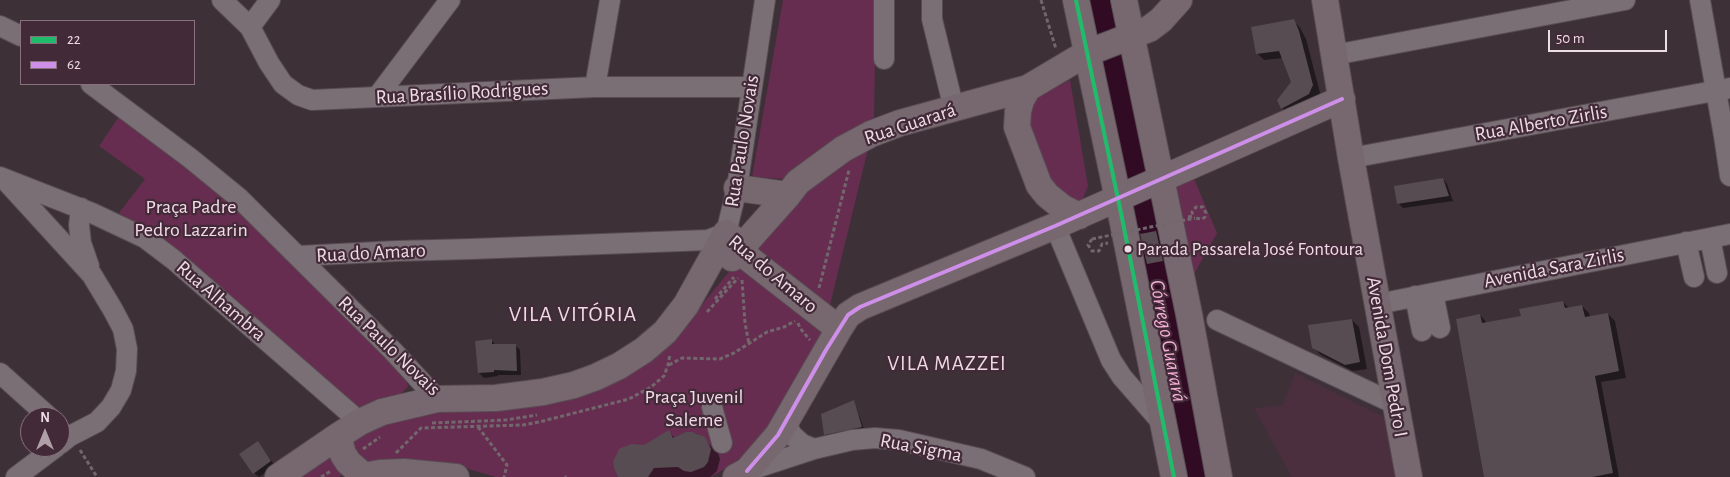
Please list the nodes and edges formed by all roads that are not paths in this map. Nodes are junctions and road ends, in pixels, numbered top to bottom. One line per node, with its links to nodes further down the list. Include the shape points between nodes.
1 (222, 0): 16 (street, Rua Brasílio Rodrigues)
2 (270, 0): 16 (street)
3 (450, 0): 26 (street)
4 (610, 0): 22 (street)
5 (765, 0): 23 (street, Rua Paulo Novais)
6 (884, 0): 20 (street)
7 (932, 0): 28 (street, via 932,18)
8 (1076, 0): 18 (main road)
9 (1124, 0): 18 (main road)
10 (1179, 0): 18 (main road, Rua Guarará, via 1156,24)
11 (1326, 0): 19 (main road, Avenida Dom Pedro I)
12 (1625, 0): 14 (street)
13 (1700, 0): 25 (street)
14 (1579, 4): 19 (street)
15 (0, 26): 17 (street)
16 (250, 27): 26 (street, Rua Brasílio Rodrigues, via 283,84 298,95 312,100)
17 (20, 36)
18 (1110, 45): 24 (main road, Rua Guarará, via 1065,65); 33 (main road); 33 (main road)
19 (1334, 55): 27 (main road, Avenida Dom Pedro I)
20 (884, 59)
21 (92, 85): 42 (street, Rua Paulo Novais, via 239,198)
22 (595, 87): 23 (street, Rua Brasílio Rodrigues); 26 (street, Rua Brasílio Rodrigues)
23 (751, 87): 32 (street, Rua Paulo Novais)
24 (1028, 88): 28 (main road, Rua Guarará); 36 (main road, via 1021,100 1017,127 1039,185 1063,208)
25 (1723, 90): 29 (street, Rua Alberto Zirlis); 30 (street)
26 (377, 98)
27 (1342, 99): 29 (main road, Avenida Dom Pedro I); 33 (main road, Rua do Amaro)
28 (954, 109): 34 (main road, Rua Guarará, via 900,123 856,142 798,182)
29 (1351, 158): 47 (main road, Avenida Dom Pedro I)
30 (1730, 176)
31 (1, 177): 35 (street, Rua Alhambra); 44 (street)
32 (737, 188): 34 (main road); 40 (street, Rua Paulo Novais)
33 (1139, 189): 36 (main road, Rua do Amaro); 60 (main road); 74 (main road, via 1189,314)
34 (788, 195): 40 (main road, Rua Guarará)
35 (81, 208): 44 (street, via 81,243); 53 (street, Rua Alhambra, via 145,238)
36 (1079, 216): 37 (main road, Rua do Amaro)
37 (1055, 226): 50 (main road, Rua do Amaro, via 860,307 848,315); 60 (street, via 1111,360)
38 (1730, 234): 39 (street, Avenida Sara Zirlis)
39 (1710, 238): 41 (street, Avenida Sara Zirlis); 43 (street)
40 (735, 239): 42 (street, Rua do Amaro); 48 (main road, Rua Guarará); 50 (main road, Rua do Amaro, via 748,258)
41 (1686, 242): 45 (street); 46 (street, Avenida Sara Zirlis)
42 (298, 256): 54 (street, Rua Paulo Novais)
43 (1717, 273)
44 (92, 275): 61 (street, via 123,329 127,349 126,371 121,390 111,407 97,422)
45 (1694, 277)
46 (1424, 294): 47 (street, Avenida Sara Zirlis); 51 (street)
47 (1378, 304): 55 (main road, Avenida Dom Pedro I)
48 (684, 309): 54 (main road, Rua Paulo Novais, via 644,350 596,377 520,396)
49 (1217, 320): 55 (street)
50 (839, 329): 59 (main road)
51 (1431, 330)
52 (0, 373): 56 (street)
53 (323, 390): 58 (street, Rua Alhambra); 62 (street, Rua Alhambra)
54 (437, 399): 58 (main road, via 382,412)
55 (1395, 404): 75 (main road, Avenida Dom Pedro I)
56 (38, 407)
57 (712, 407): 63 (street)
58 (360, 422): 62 (main road)
59 (785, 422): 64 (street, via 792,435); 67 (main road)
60 (1164, 425): 73 (main road)
61 (70, 435)
62 (338, 436): 68 (main road, via 343,454); 70 (main road)
63 (722, 443)
64 (814, 450): 67 (street, Rua Sigma); 72 (street, Rua Sigma, via 852,440 899,440 980,459)
65 (40, 457): 69 (street)
66 (430, 475): 68 (main road, via 404,472); 71 (main road)
67 (745, 475)
68 (361, 476)
69 (16, 477)
70 (278, 477)
71 (456, 477)
72 (1025, 477)
73 (1174, 477)
74 (1219, 477)
75 (1409, 477)

